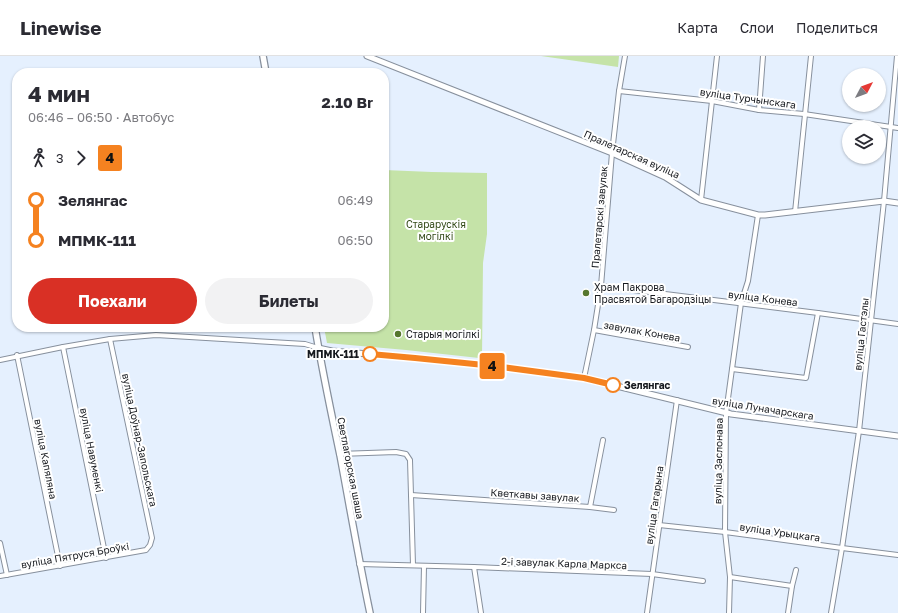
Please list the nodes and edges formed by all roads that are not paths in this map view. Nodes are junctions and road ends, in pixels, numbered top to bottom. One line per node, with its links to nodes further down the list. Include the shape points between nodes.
1 (263, 56): 8 (main road)
2 (366, 56): 15 (street, Пралетарская вуліца)
3 (624, 56): 9 (street, Пралетарскі завулак)
4 (717, 56): 10 (street)
5 (763, 56): 11 (street)
6 (811, 56): 12 (street)
7 (898, 56): 13 (street, вуліца Гастэлы)
8 (265, 68)
9 (619, 91): 10 (street, вуліца Турчынскага); 15 (street, Пралетарскі завулак)
10 (712, 101): 11 (street, вуліца Турчынскага); 16 (street)
11 (758, 110): 12 (street, вуліца Турчынскага)
12 (804, 114): 13 (street, вуліца Турчынскага); 19 (street)
13 (890, 127): 14 (street, вуліца Турчынскага); 17 (street, вуліца Гастэлы)
14 (898, 128)
15 (612, 153): 16 (street, Пралетарская вуліца, via 669,179); 21 (street, Пралетарскі завулак)
16 (701, 200): 20 (street, Пралетарская вуліца)
17 (884, 200): 18 (street, Пралетарская вуліца); 19 (street, Пралетарская вуліца); 24 (street, вуліца Гастэлы)
18 (898, 203)
19 (795, 212): 20 (street, Пралетарская вуліца)
20 (758, 215): 22 (street, вуліца Заслонава, via 748,281)
21 (601, 286): 22 (street, вуліца Конева); 26 (street, Пралетарскі завулак)
22 (741, 303): 23 (street, вуліца Конева); 34 (street, вуліца Заслонава)
23 (818, 313): 24 (street, вуліца Конева); 34 (street, via 806,378)
24 (871, 320): 25 (street, вуліца Конева); 38 (street, вуліца Гастэлы)
25 (898, 324)
26 (594, 330): 31 (street, завулак Конева); 35 (street, Пралетарскі завулак)
27 (316, 332): 30 (main road, Светлагорская шаша)
28 (110, 339): 29 (street); 30 (street, via 163,334 305,344); 48 (street, вуліца Доўнар-Запольскага, via 152,538)
29 (63, 347): 32 (street); 51 (street, вуліца Навуменкі)
30 (318, 348): 35 (street, вуліца Луначарскага); 41 (main road, Светлагорская шаша)
31 (688, 348)
32 (17, 356): 33 (street); 54 (street, вуліца Капяляна)
33 (0, 360)
34 (732, 369): 37 (street, вуліца Заслонава)
35 (584, 378): 36 (street, вуліца Луначарскага)
36 (677, 400): 37 (street, вуліца Луначарскага); 45 (street, вуліца Гагарына)
37 (726, 413): 38 (street, вуліца Луначарскага); 46 (street, вуліца Заслонава)
38 (859, 431): 39 (street, вуліца Луначарскага); 49 (street, вуліца Гастэлы)
39 (898, 436)
40 (603, 440): 43 (street, Кветкавы завулак)
41 (339, 454): 42 (street, via 406,454 410,460); 52 (main road, Светлагорская шаша)
42 (411, 495): 43 (street, Кветкавы завулак); 53 (street)
43 (590, 507): 44 (street)
44 (614, 510)
45 (659, 525): 46 (street, вуліца Урыцкага); 58 (street, вуліца Гагарына)
46 (725, 532): 49 (street, вуліца Урыцкага); 61 (street, вуліца Заслонава)
47 (0, 543): 59 (street)
48 (150, 545): 51 (street, вуліца Пятруся Броўкі, via 146,550)
49 (842, 548): 50 (street, вуліца Урыцкага); 70 (street, вуліца Гастэлы)
50 (898, 555)
51 (106, 558): 54 (street, вуліца Пятруся Броўкі)
52 (359, 564): 53 (street, 2-і завулак Карла Маркса); 64 (main road, Светлагорская шаша)
53 (413, 565): 55 (street, 2-і завулак Карла Маркса)
54 (60, 566): 59 (street, вуліца Пятруся Броўкі)
55 (424, 566): 56 (street, 2-і завулак Карла Маркса); 65 (street)
56 (474, 567): 58 (street, 2-і завулак Карла Маркса); 66 (street)
57 (796, 570): 63 (street)
58 (652, 574): 62 (street, 2-і завулак Карла Маркса); 67 (street, вуліца Гагарына)
59 (7, 575): 60 (street, вуліца Пятруся Броўкі)
60 (0, 576)
61 (730, 577): 63 (street); 68 (street, вуліца Заслонава)
62 (702, 581)
63 (792, 586): 69 (street)
64 (370, 613)
65 (423, 613)
66 (481, 613)
67 (647, 613)
68 (729, 613)
69 (788, 613)
70 (831, 613)

